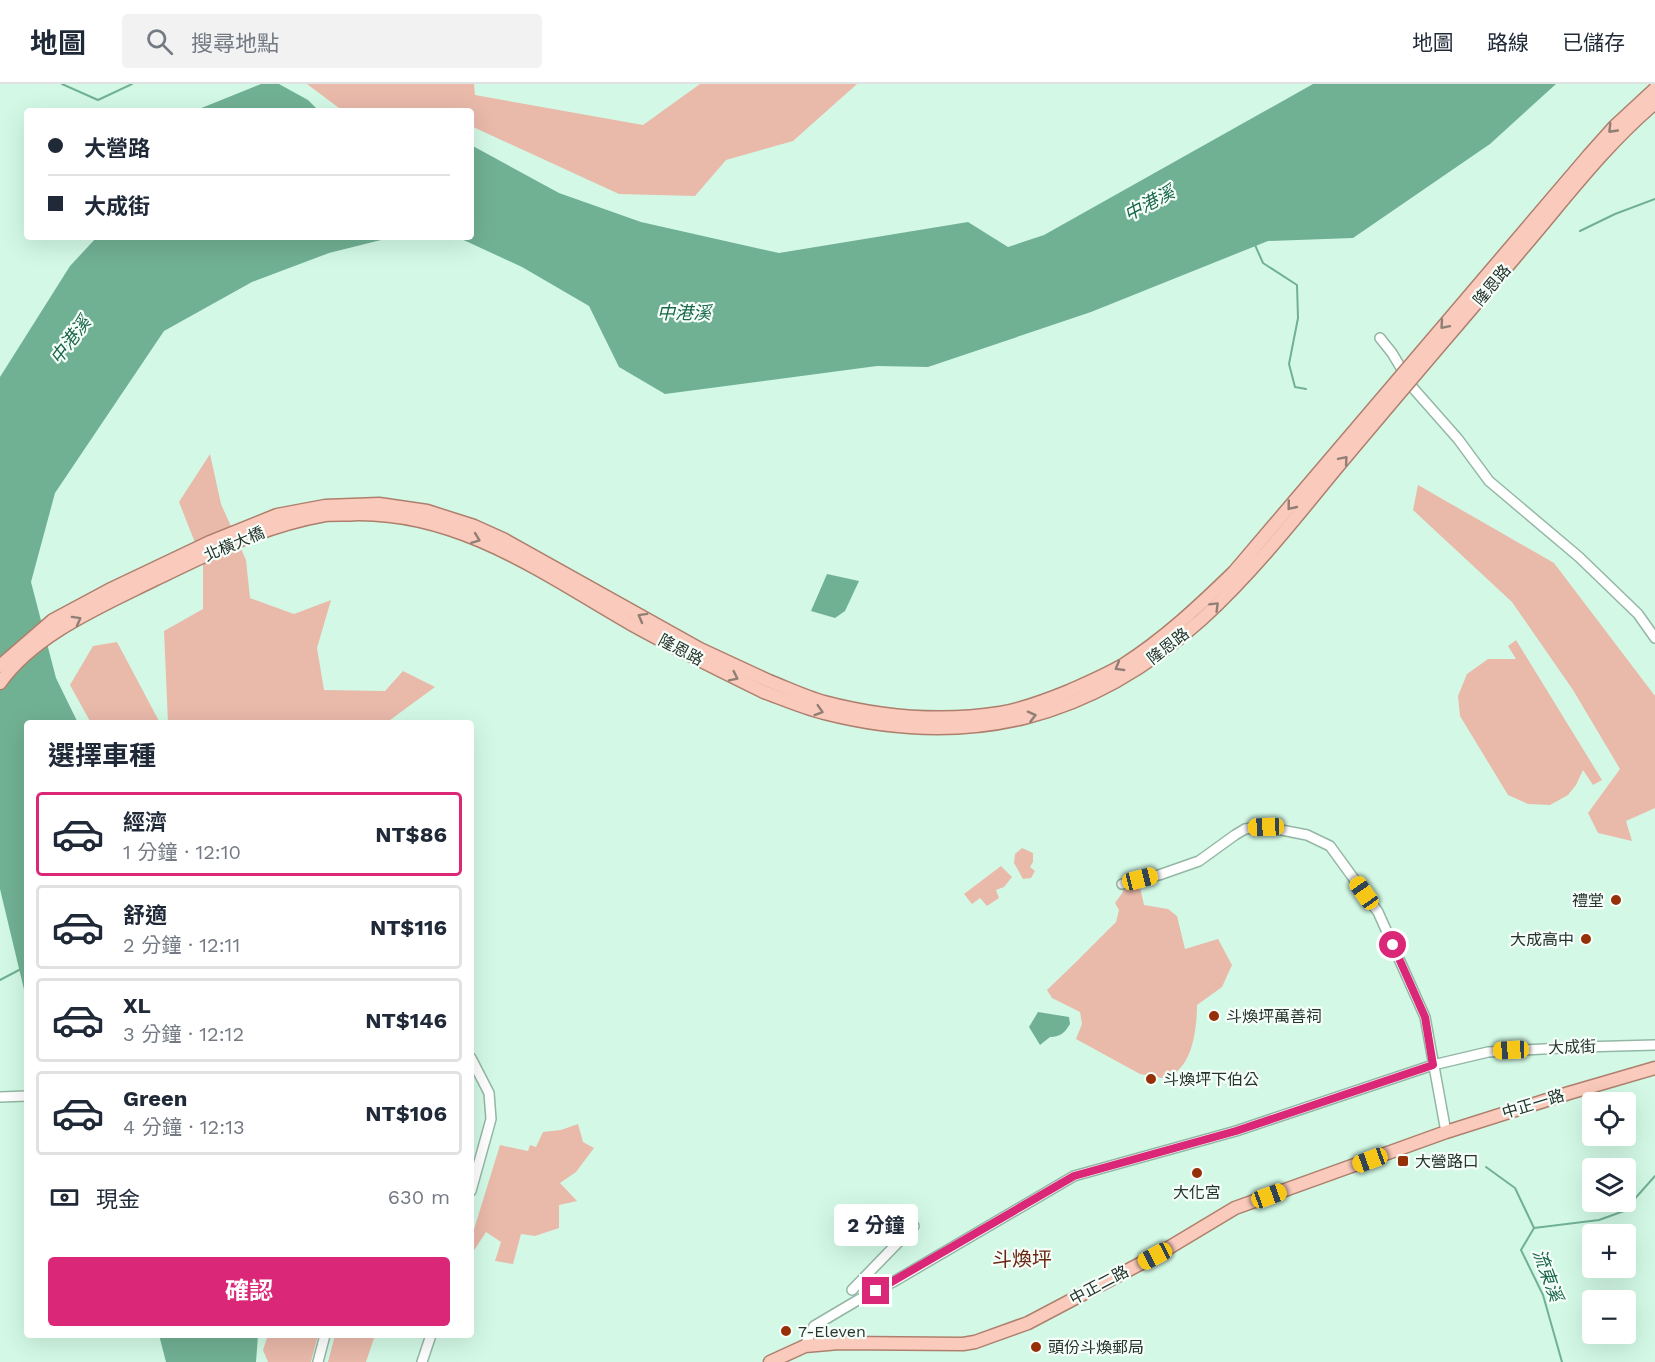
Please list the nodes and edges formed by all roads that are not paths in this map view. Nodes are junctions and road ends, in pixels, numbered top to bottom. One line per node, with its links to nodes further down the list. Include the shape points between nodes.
1 (1655, 90): 8 (main road, 隆恩路, one-way to 8, bridge, via 1589,155 1234,572 1158,640 1121,666 1043,701 1002,713 954,718 880,713)
2 (1655, 103): 8 (main road, 隆恩路, one-way to 2, bridge, via 821,713 878,725 956,728 1004,723 1047,712 1127,676 1202,619 1241,579 1602,155)
3 (1380, 338): 5 (street, via 1413,388 1489,481 1579,557 1638,614)
4 (501, 544): 6 (main road, 北橫大橋, via 474,526 427,511 379,504 325,506 277,515 210,542 53,620); 7 (main road, 北橫大橋, one-way to 4, via 9,670 52,634 214,550 282,524 328,515 382,514 425,521); 8 (main road, 隆恩路)
5 (1655, 638)
6 (0, 666)
7 (0, 683)
8 (766, 687)
9 (1122, 884): 12 (street, via 1199,861 1245,829 1266,827 1307,835 1330,846 1378,912 1425,1017)
10 (1655, 1045): 12 (street, 大成街, via 1488,1052)
11 (474, 1064): 17 (street, via 489,1093 491,1119)
12 (1433, 1065): 16 (street); 22 (street, 大成街, via 1236,1131 1074,1176 814,1326)
13 (1655, 1068): 16 (main road, 中正一路)
14 (24, 1096): 15 (street)
15 (0, 1097)
16 (1446, 1132): 22 (main road, 中正二路, via 1235,1208 1155,1256 1028,1323 975,1342)
17 (474, 1180)
18 (914, 1226): 19 (street)
19 (852, 1290)
20 (324, 1338): 23 (street)
21 (430, 1338): 24 (street)
22 (805, 1346): 25 (main road, 中正二路)
23 (318, 1362)
24 (422, 1362)
25 (770, 1362)

